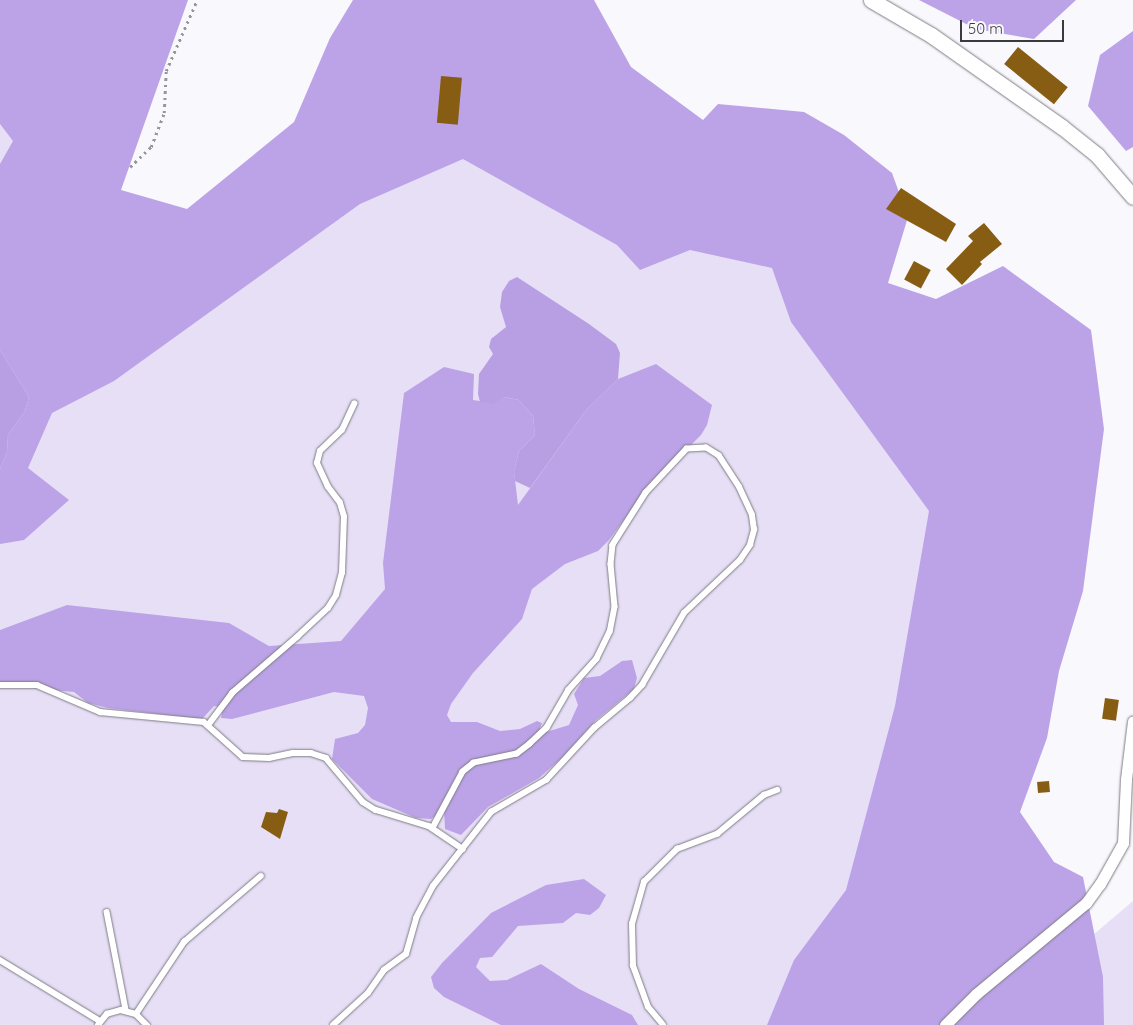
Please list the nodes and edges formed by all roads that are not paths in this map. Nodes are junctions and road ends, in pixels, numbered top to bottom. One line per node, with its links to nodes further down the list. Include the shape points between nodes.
1 (871, 0): 2 (street, via 931,35 1062,127 1097,156)
2 (1133, 197)
3 (354, 404): 6 (lane, via 342,430 320,451 317,463 340,503 344,517 342,573 336,595 303,632 232,693)
4 (0, 684): 6 (lane, via 37,685 100,712)
5 (1133, 721): 19 (street, via 1126,771 1123,843 1100,884 1086,903 976,994)
6 (209, 724): 8 (lane, via 230,748 243,757 269,758 311,753 326,758 363,802 376,810)
7 (777, 790): 18 (lane, via 764,795 717,834 677,849 644,882 632,924 633,966 648,1007)
8 (433, 828): 9 (lane); 9 (lane, via 463,772 474,763 517,754 530,744 547,728 569,690 597,659 610,632 615,607 611,564 613,545 637,504 687,449 706,448 719,456 752,515 754,530 750,545 740,560 684,613 642,685 630,698 594,728 546,780 491,812)
9 (463, 849): 17 (lane, via 433,886 422,906 406,954 384,970 368,993)
10 (261, 876): 14 (lane, via 184,942)
11 (107, 912): 13 (lane)
12 (0, 960): 15 (lane)
13 (126, 1010): 14 (lane); 15 (lane, via 112,1012)
14 (136, 1014): 16 (lane)
15 (99, 1023)
16 (147, 1025)
17 (333, 1025)
18 (663, 1025)
19 (945, 1025)

